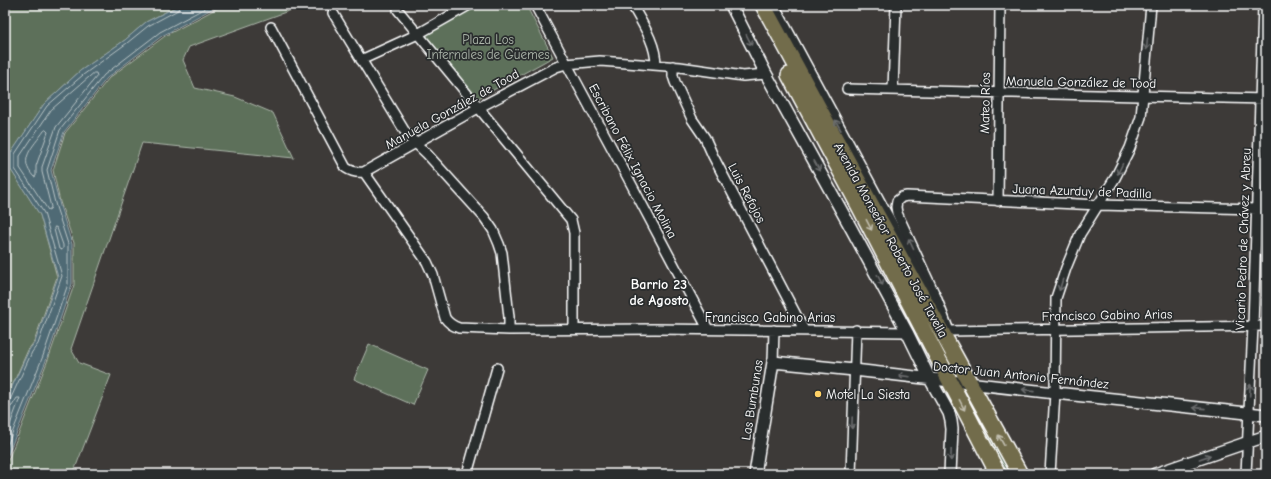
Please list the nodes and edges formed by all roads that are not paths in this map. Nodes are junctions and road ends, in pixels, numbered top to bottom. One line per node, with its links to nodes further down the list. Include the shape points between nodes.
1 (469, 5): 15 (street)
2 (535, 5): 17 (street, Escribano Félix Ignacio Molina)
3 (632, 5): 18 (street, via 654,48)
4 (731, 5): 20 (street, one-way to 20)
5 (752, 5): 47 (highway, Avenida Monseñor Roberto José Tavella, one-way to 47)
6 (763, 5): 48 (highway, Avenida Monseñor Roberto José Tavella)
7 (774, 5): 41 (street, one-way to 7)
8 (896, 5): 22 (street)
9 (1000, 5): 23 (street, Mateo Ríos)
10 (1151, 5): 24 (street, one-way to 24)
11 (398, 10): 15 (street)
12 (1264, 11): 25 (street, Vicario Pedro de Chávez y Abreu)
13 (334, 13): 16 (street)
14 (271, 27): 28 (street, via 346,168 358,173)
15 (418, 34): 16 (street); 26 (street)
16 (361, 60): 27 (street, via 407,136)
17 (566, 64): 18 (street, Manuela González de Tood, via 600,60); 26 (street, Manuela González de Tood); 35 (street, Escribano Félix Ignacio Molina)
18 (656, 65): 19 (street, Manuela González de Tood)
19 (674, 66): 20 (street, Manuela González de Tood, via 743,76); 39 (street, Luis Refojos, via 673,76 692,119 705,138)
20 (766, 74): 42 (street, one-way to 42)
21 (847, 89): 22 (street, Manuela González de Tood)
22 (893, 90): 23 (street, Manuela González de Tood)
23 (999, 93): 24 (street, Manuela González de Tood); 29 (street, Mateo Ríos)
24 (1142, 96): 25 (street, Manuela González de Tood); 30 (street, one-way to 30, via 1141,117 1130,148)
25 (1263, 98): 31 (street, Vicario Pedro de Chávez y Abreu)
26 (478, 108): 27 (street, Manuela González de Tood); 34 (street, via 571,220 574,233)
27 (415, 144): 28 (street, Manuela González de Tood); 37 (street, via 484,217 492,230 502,253)
28 (364, 172): 37 (street, Francisco Gabino Arias, via 430,268 445,318 451,325 459,328)
29 (998, 201): 30 (street, Juana Azurduy de Padilla); 41 (street, Juana Azurduy de Padilla, one-way to 29, via 897,213 897,201 907,196)
30 (1099, 205): 31 (street, Juana Azurduy de Padilla); 36 (street, one-way to 36, via 1080,234 1066,268 1056,298)
31 (1257, 209): 32 (street, Vicario Pedro de Chávez y Abreu)
32 (1253, 326): 33 (street, Francisco Gabino Arias); 36 (street, Francisco Gabino Arias); 50 (street, Vicario Pedro de Chávez y Abreu, one-way to 32)
33 (1266, 326)
34 (574, 329): 35 (street, Francisco Gabino Arias); 37 (street, Francisco Gabino Arias)
35 (708, 329): 38 (street, Francisco Gabino Arias)
36 (1056, 329): 41 (street, Francisco Gabino Arias); 49 (street)
37 (509, 330)
38 (774, 330): 39 (street, Francisco Gabino Arias); 43 (street, Las Bumbunas)
39 (804, 330): 40 (street, Francisco Gabino Arias)
40 (856, 330): 42 (street, Francisco Gabino Arias); 45 (street)
41 (949, 331): 48 (street)
42 (907, 332): 46 (street)
43 (773, 362): 45 (street, Doctor Juan Antonio Fernández); 55 (street, Las Bumbunas)
44 (497, 368): 54 (street)
45 (854, 370): 46 (street, Doctor Juan Antonio Fernández, one-way to 45); 56 (street, one-way to 56)
46 (930, 379): 47 (street, Doctor Juan Antonio Fernández); 57 (street, one-way to 57, via 949,412 951,421)
47 (950, 382): 48 (street, Doctor Juan Antonio Fernández); 58 (highway, Avenida Monseñor Roberto José Tavella, one-way to 58)
48 (970, 384): 49 (street, Doctor Juan Antonio Fernández, one-way to 48); 59 (highway, Avenida Monseñor Roberto José Tavella, one-way to 48)
49 (1055, 393): 50 (street, Doctor Juan Antonio Fernández, one-way to 49); 60 (street)
50 (1249, 413): 51 (street, Doctor Juan Antonio Fernández); 53 (street, Vicario Pedro de Chávez y Abreu)
51 (1266, 415)
52 (1266, 436): 53 (street)
53 (1247, 443): 61 (street, one-way to 53); 62 (street, Vicario Pedro de Chávez y Abreu)
54 (467, 474)
55 (755, 474)
56 (851, 474)
57 (950, 474)
58 (998, 474)
59 (1020, 474)
60 (1050, 474)
61 (1155, 474)
62 (1246, 474)

